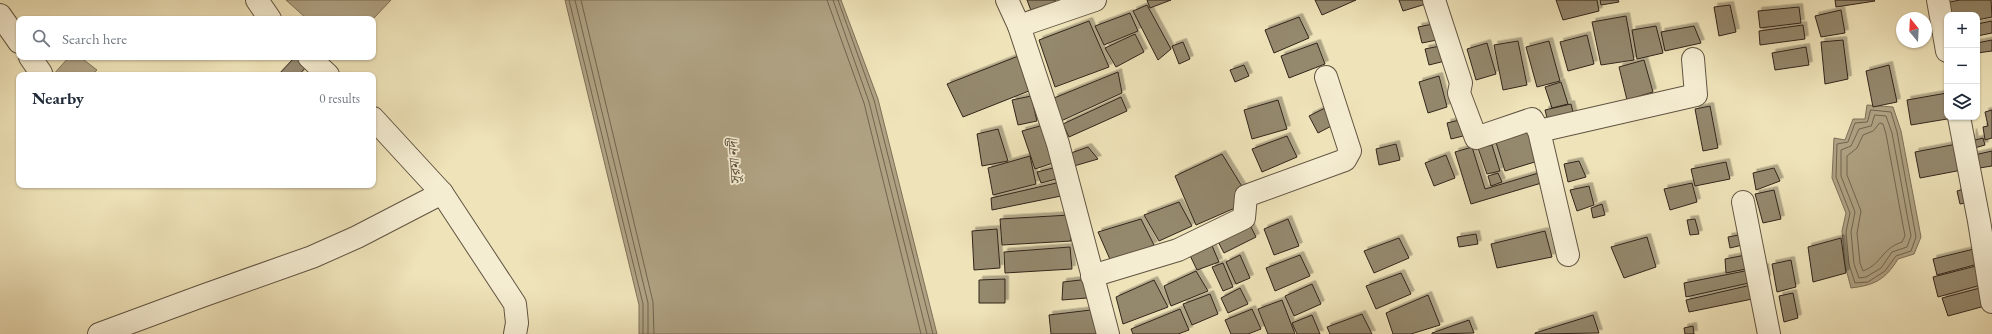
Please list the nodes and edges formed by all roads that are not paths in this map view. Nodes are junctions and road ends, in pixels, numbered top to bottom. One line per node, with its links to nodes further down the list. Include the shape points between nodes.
1 (257, 0): 7 (street)
2 (1007, 0): 8 (street)
3 (1095, 0): 8 (street)
4 (1434, 0): 17 (street, via 1460,83 1459,93 1476,138 1532,119)
5 (1938, 0): 10 (street)
6 (0, 15): 9 (street)
7 (268, 16)
8 (1019, 26): 21 (street, via 1058,144)
9 (16, 38)
10 (1946, 48)
11 (1693, 59): 17 (street, via 1696,95)
12 (312, 60): 13 (street)
13 (325, 72)
14 (1326, 77): 21 (street, via 1350,151 1346,160 1246,196 1244,218 1178,250)
15 (1960, 120): 22 (street)
16 (376, 121): 18 (street)
17 (1539, 131): 20 (street)
18 (442, 193): 23 (street, via 312,258); 24 (street, via 515,304 517,323)
19 (1743, 202): 26 (street)
20 (1568, 255)
21 (1092, 276): 25 (street)
22 (1992, 302)
23 (99, 334)
24 (514, 334)
25 (1108, 334)
26 (1769, 334)

